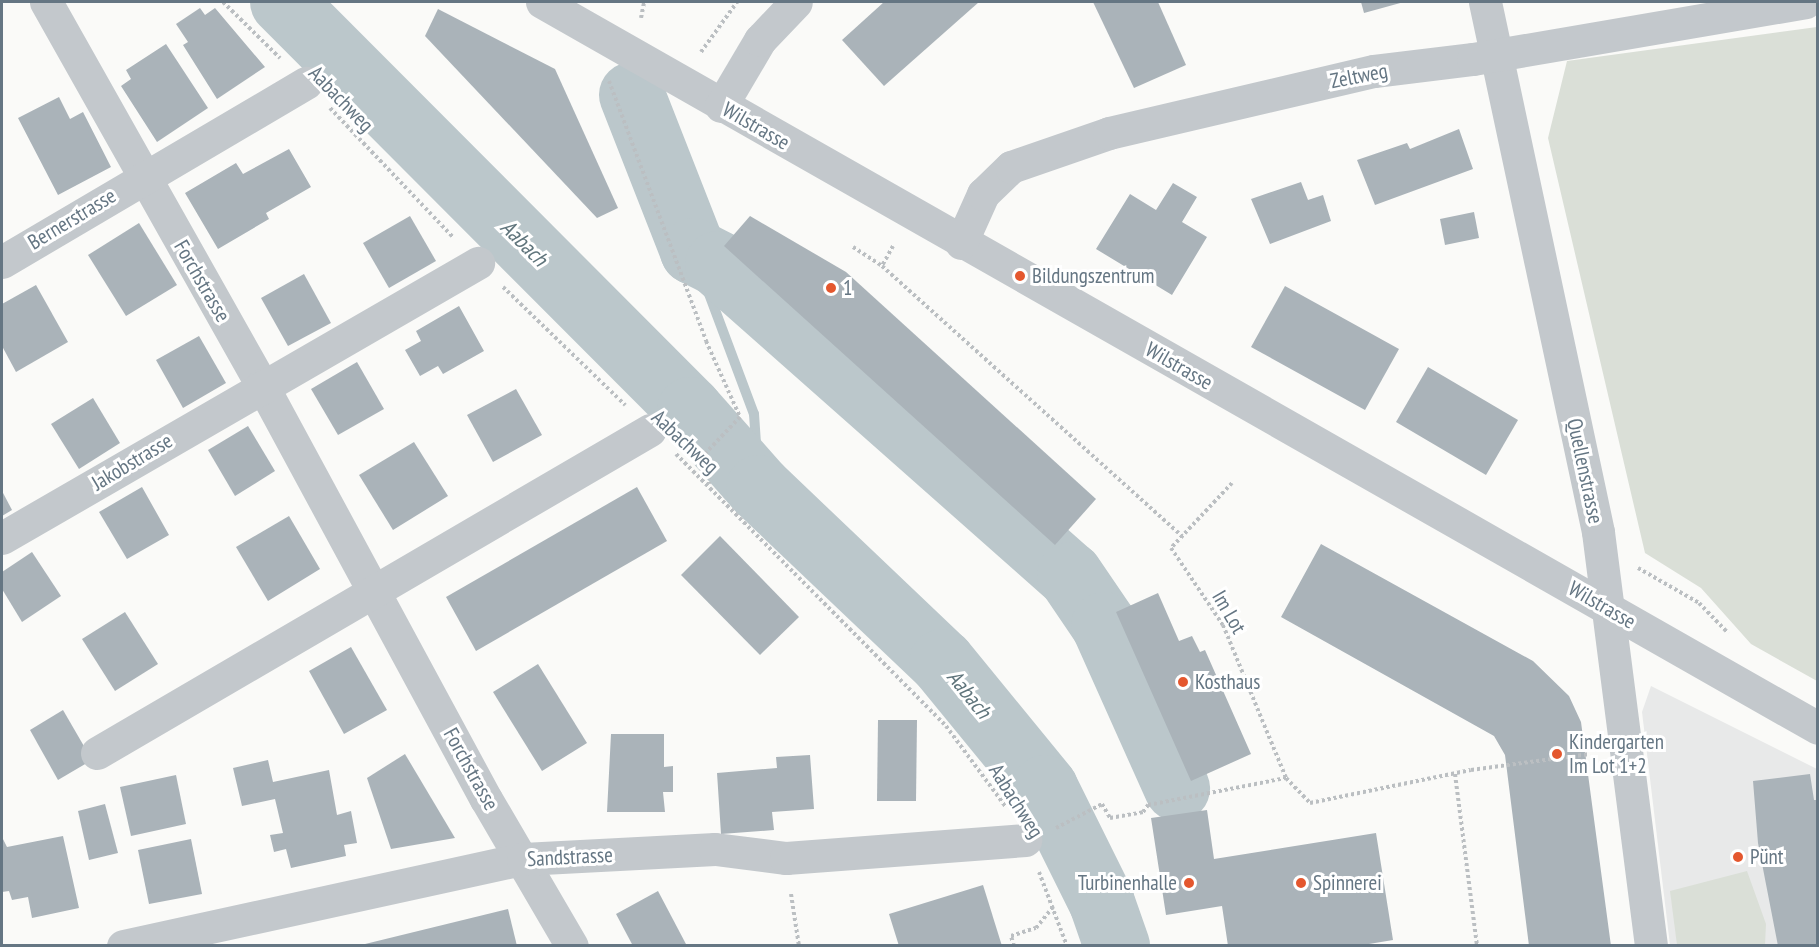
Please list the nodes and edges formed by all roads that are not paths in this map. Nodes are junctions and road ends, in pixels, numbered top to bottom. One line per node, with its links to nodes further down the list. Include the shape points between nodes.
1 (46, 2): 9 (street, Forchstrasse)
2 (542, 2): 8 (street, Wilstrasse)
3 (796, 2): 8 (street, via 760,40)
4 (1485, 2): 6 (street, Quellenstrasse)
5 (1805, 2): 6 (street, Zeltweg)
6 (1496, 55): 10 (street, Zeltweg, via 1374,71 1109,134 1011,167 984,194); 17 (street, Quellenstrasse, via 1598,532)
7 (306, 83): 9 (street)
8 (721, 106): 10 (street, Wilstrasse)
9 (143, 177): 11 (street, Bernerstrasse); 13 (street, Forchstrasse)
10 (961, 243): 17 (street, Wilstrasse)
11 (2, 262)
12 (478, 263): 13 (street)
13 (262, 385): 15 (street, Jakobstrasse); 16 (street, Forchstrasse)
14 (650, 430): 16 (street)
15 (2, 538)
16 (374, 591): 19 (street); 21 (street, Forchstrasse)
17 (1607, 608): 18 (street, Wilstrasse); 24 (street, Quellenstrasse)
18 (1818, 728)
19 (97, 753)
20 (1035, 837): 21 (street, Sandstrasse, via 786,858 715,849)
21 (523, 859): 22 (street, Sandstrasse); 23 (street, Forchstrasse)
22 (123, 945)
23 (572, 945)
24 (1651, 945)

